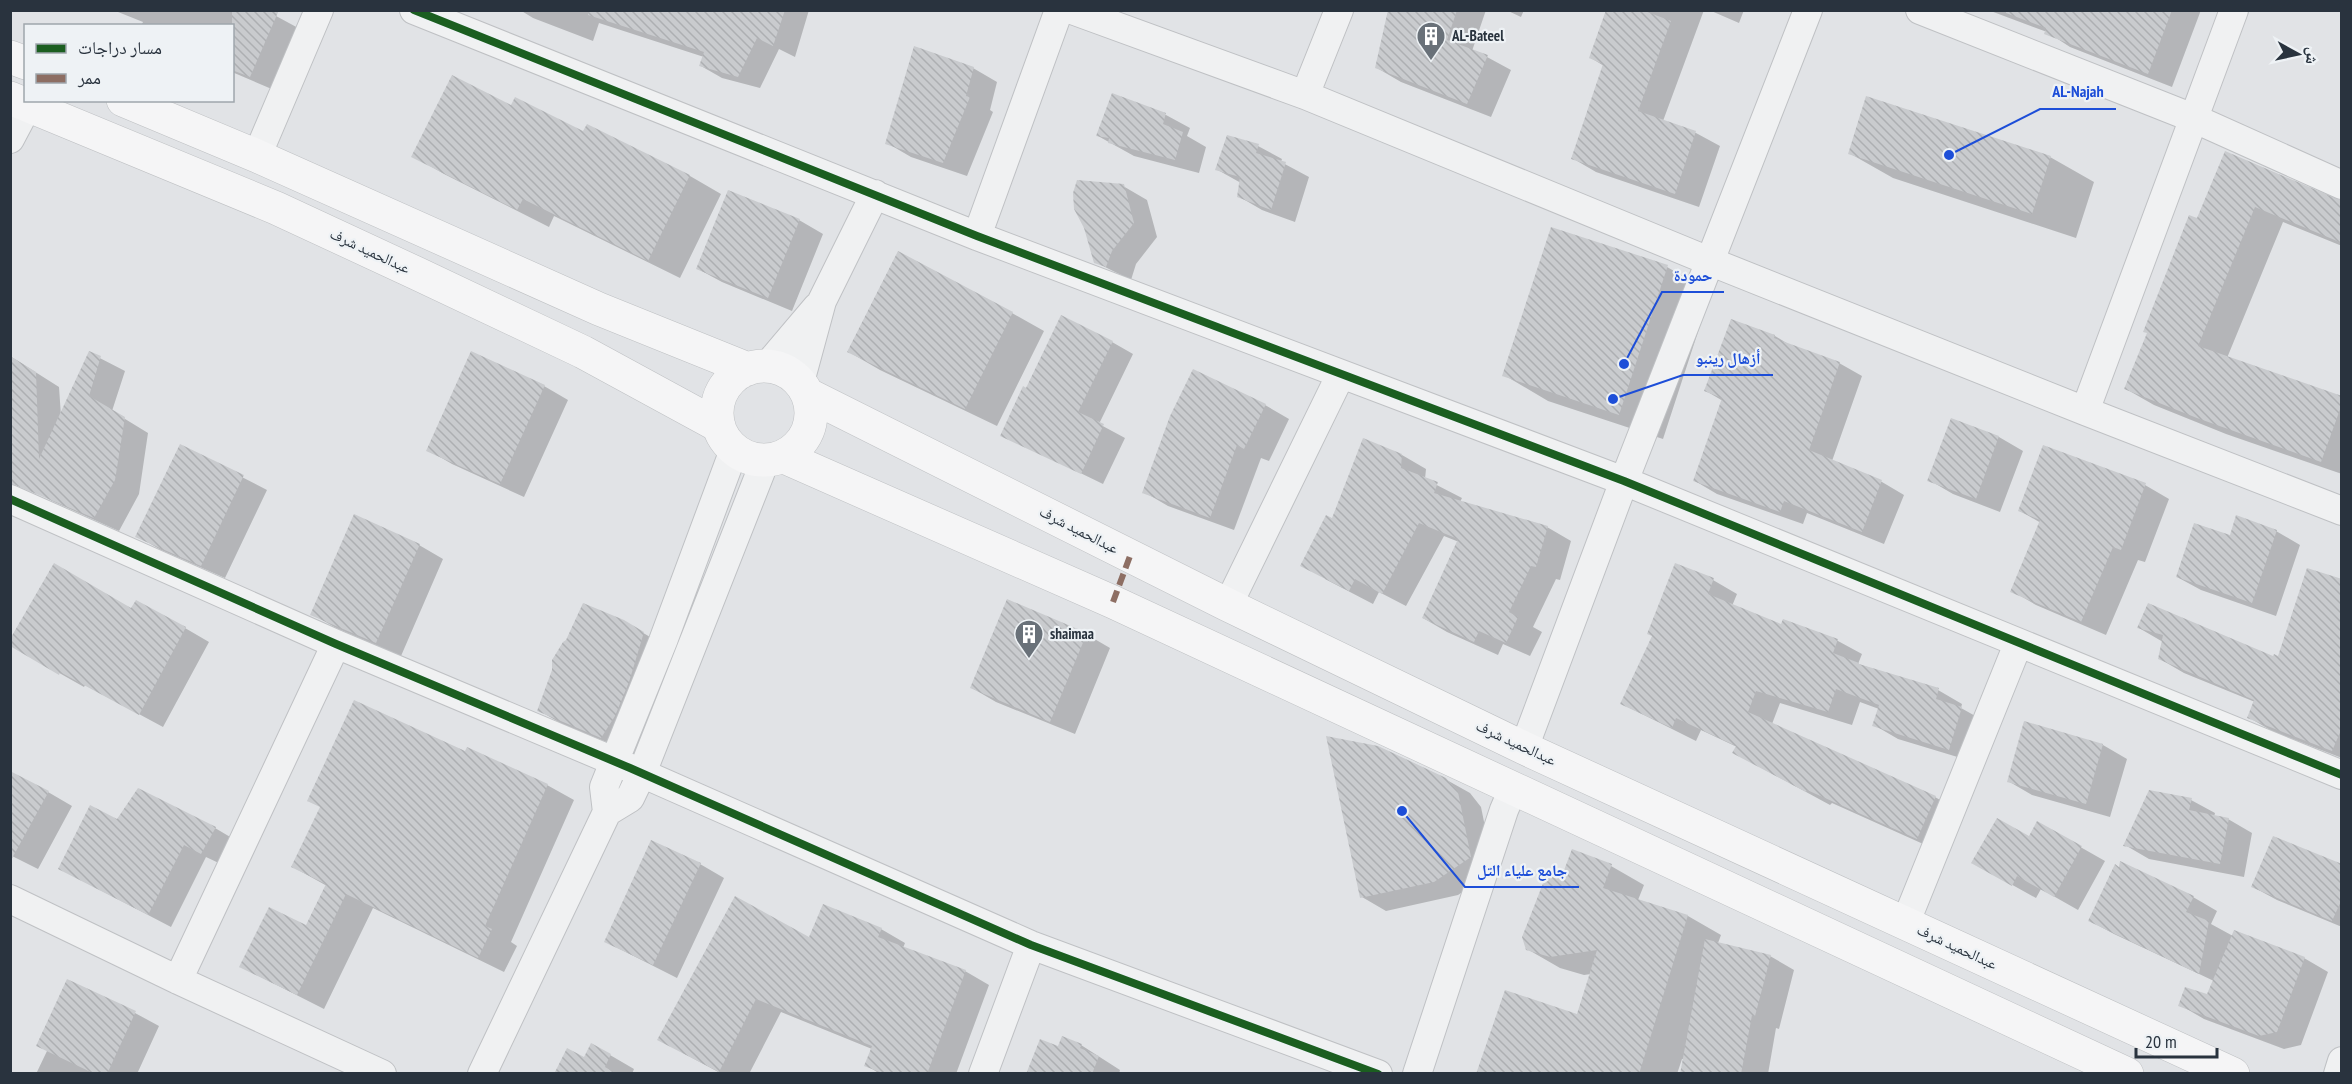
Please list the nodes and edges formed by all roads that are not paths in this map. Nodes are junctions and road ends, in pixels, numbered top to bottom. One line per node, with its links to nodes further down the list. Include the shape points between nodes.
1 (319, 10): 14 (street)
2 (414, 10): 16 (street)
3 (1059, 10): 17 (street)
4 (1072, 10): 9 (street)
5 (1339, 10): 9 (street)
6 (1808, 10): 18 (street)
7 (1920, 10): 12 (street)
8 (2234, 10): 12 (street)
9 (1305, 95): 18 (street)
10 (19, 101): 13 (street); 24 (main road, عبدالحميد شرف, via 276,208 583,352)
11 (128, 102): 14 (main road)
12 (2193, 118): 15 (street); 23 (street)
13 (10, 140)
14 (257, 156): 20 (main road, via 599,309)
15 (2342, 186)
16 (875, 194): 17 (street); 19 (street)
17 (977, 236): 21 (street)
18 (1710, 261): 23 (street); 26 (street)
19 (822, 301): 20 (street); 22 (street)
20 (757, 368): 22 (main road, via 785,371); 24 (main road, via 735,376 720,398 717,412)
21 (1341, 374): 26 (street); 29 (street)
22 (804, 388): 25 (main road, via 811,412 808,430 799,446); 29 (main road, عبدالحميد شرف)
23 (2085, 411): 28 (street)
24 (727, 438): 25 (main road, via 748,458); 33 (street, via 670,622)
25 (774, 459): 34 (street); 36 (main road, via 1113,602)
26 (1624, 481): 31 (street); 32 (street)
27 (10, 499): 30 (street)
28 (2342, 511)
29 (1228, 605): 32 (main road, عبدالحميد شرف)
30 (336, 644): 33 (street); 41 (street)
31 (2018, 644): 35 (street); 39 (street)
32 (1524, 748): 39 (main road, عبدالحميد شرف)
33 (615, 761): 34 (street); 37 (street, via 604,787)
34 (642, 773): 37 (street, via 630,798); 40 (street)
35 (2342, 775)
36 (1513, 789): 47 (street); 48 (main road)
37 (607, 812): 44 (street)
38 (10, 899): 41 (street)
39 (1905, 924): 49 (main road, عبدالحميد شرف)
40 (1031, 945): 45 (street); 46 (street)
41 (178, 980): 43 (street)
42 (2342, 1061): 50 (street)
43 (382, 1074)
44 (482, 1074)
45 (983, 1074)
46 (1378, 1074)
47 (1417, 1074)
48 (2127, 1074)
49 (2233, 1074)
50 (2338, 1074)

